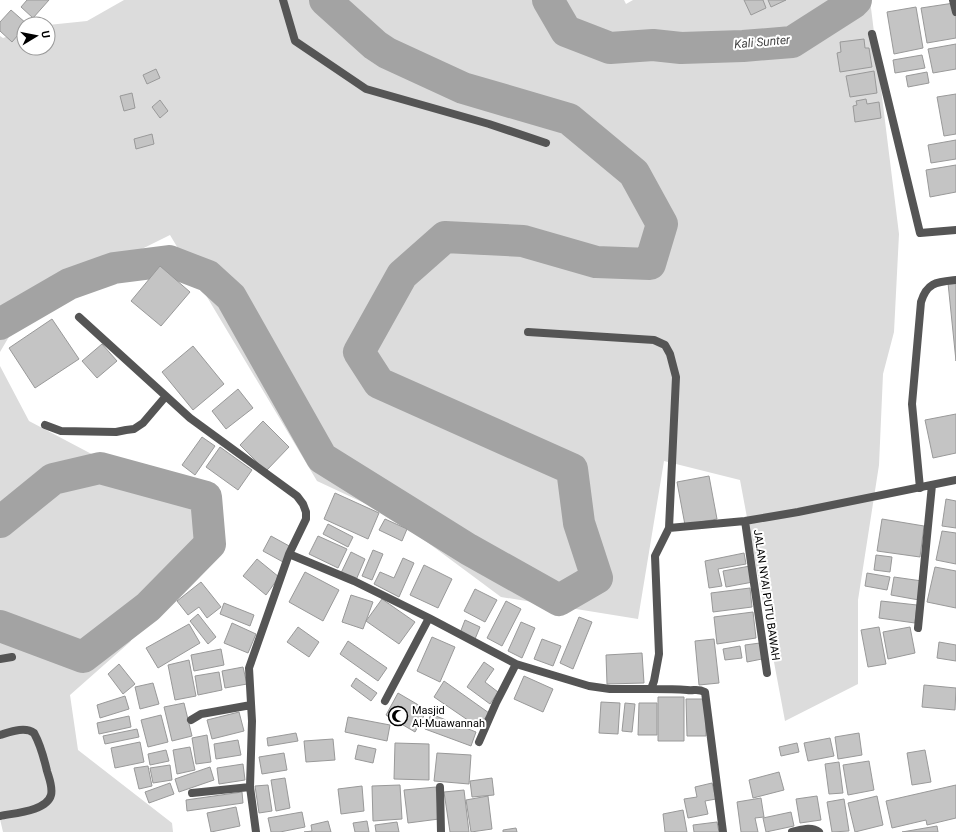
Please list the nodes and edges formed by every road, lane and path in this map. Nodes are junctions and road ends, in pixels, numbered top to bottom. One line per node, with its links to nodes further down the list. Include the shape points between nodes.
1 (283, 0): 5 (street, via 295,41 366,89)
2 (953, 0): 3 (street)
3 (956, 12)
4 (872, 34): 6 (street, via 920,233)
5 (546, 143)
6 (956, 230)
7 (956, 280): 14 (street, via 935,282 924,292 921,302 912,404)
8 (79, 317): 10 (street)
9 (528, 332): 16 (street, via 654,340 665,345 676,377)
10 (166, 396): 11 (street, via 143,423 134,429 116,432 61,431); 17 (street, via 190,418 297,496 303,504 306,519)
11 (45, 424)
12 (956, 480): 13 (street)
13 (932, 485): 14 (street); 19 (street)
14 (920, 488): 15 (street)
15 (745, 521): 16 (street); 23 (street, JALAN NYAI PUTU BAWAH)
16 (669, 528): 24 (street, via 655,556 659,654)
17 (289, 554): 18 (street, via 354,581); 26 (street, via 249,668)
18 (429, 618): 22 (street); 25 (street)
19 (918, 628)
20 (12, 657): 21 (street)
21 (0, 659)
22 (516, 664): 24 (street, via 589,686); 29 (street)
23 (767, 673)
24 (651, 689): 36 (street, via 700,689 705,692)
25 (385, 701)
26 (251, 705): 27 (street, via 201,714); 30 (street)
27 (191, 720)
28 (0, 735): 33 (street, via 22,730 34,733 52,788 49,800 39,808)
29 (480, 742)
30 (250, 787): 32 (street); 34 (street)
31 (440, 787): 35 (street)
32 (192, 793)
33 (0, 816)
34 (256, 832)
35 (441, 832)
36 (723, 832)
37 (792, 832): 38 (street, via 808,829 816,829)
38 (819, 832)

